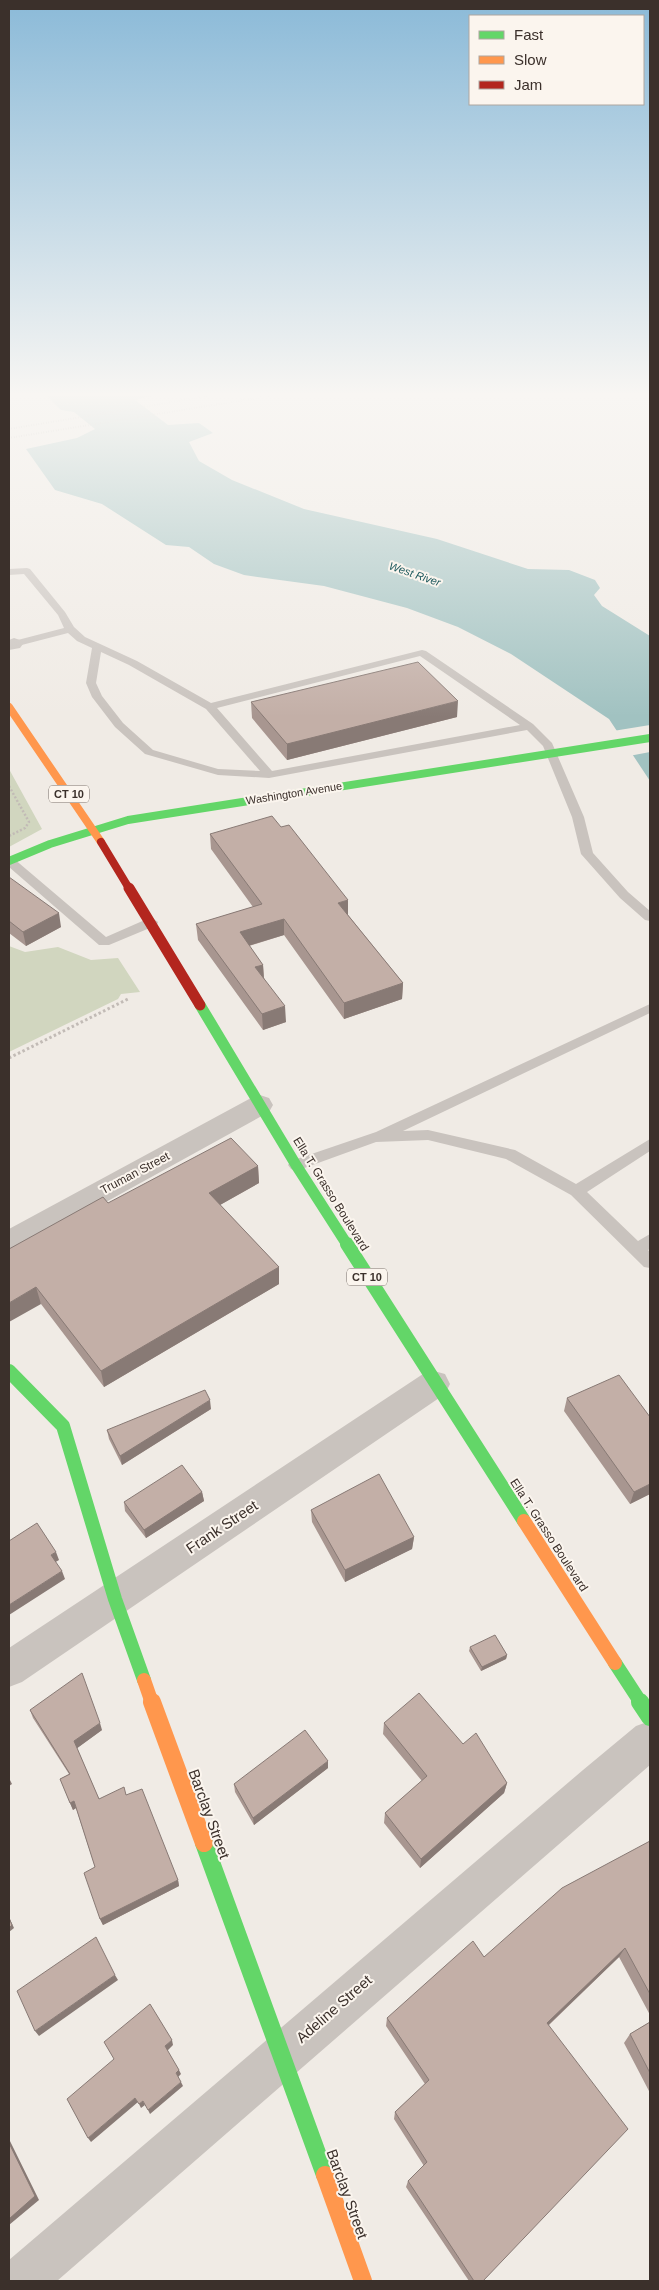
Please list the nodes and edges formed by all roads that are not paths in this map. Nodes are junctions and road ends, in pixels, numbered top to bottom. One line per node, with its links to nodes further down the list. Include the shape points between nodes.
1 (9, 572): 2 (lane, via 27,571 62,614)
2 (70, 629): 3 (lane); 4 (lane, via 81,639)
3 (12, 645)
4 (96, 645): 6 (lane); 10 (lane, via 91,683 97,696 119,725 149,752 218,772)
5 (9, 707): 11 (main road, Ella T. Grasso Boulevard / CT 10)
6 (210, 707): 7 (lane, via 422,653); 10 (lane)
7 (529, 726): 9 (lane, via 548,745); 10 (lane)
8 (650, 738): 9 (main road, Washington Avenue)
9 (552, 755): 11 (main road, Washington Avenue, via 310,790 138,819); 13 (lane, via 578,817 587,854 624,895)
10 (270, 775)
11 (94, 831): 12 (main road, Washington Avenue); 14 (main road, Ella T. Grasso Boulevard / CT 10)
12 (9, 861): 14 (lane, via 104,942)
13 (650, 917)
14 (152, 922): 16 (main road, Ella T. Grasso Boulevard / CT 10)
15 (650, 1008): 17 (lane)
16 (260, 1105): 19 (main road, Ella T. Grasso Boulevard / CT 10); 22 (street, Truman Street)
17 (375, 1138): 19 (lane); 20 (lane, via 428,1135 510,1154)
18 (650, 1144): 20 (lane)
19 (296, 1166): 26 (main road, Ella T. Grasso Boulevard / CT 10)
20 (576, 1191): 23 (lane)
21 (650, 1240): 23 (lane)
22 (9, 1242)
23 (637, 1250): 24 (lane)
24 (650, 1262)
25 (9, 1371): 27 (main road, Barclay Street, via 63,1426)
26 (434, 1384): 27 (street, Frank Street); 29 (main road, Ella T. Grasso Boulevard / CT 10)
27 (115, 1599): 28 (street, Frank Street); 31 (main road, Barclay Street)
28 (9, 1669)
29 (650, 1717)
30 (650, 1740): 31 (street, Adeline Street)
31 (280, 2056): 32 (street, Adeline Street); 33 (main road, Barclay Street)
32 (21, 2281)
33 (363, 2281)

